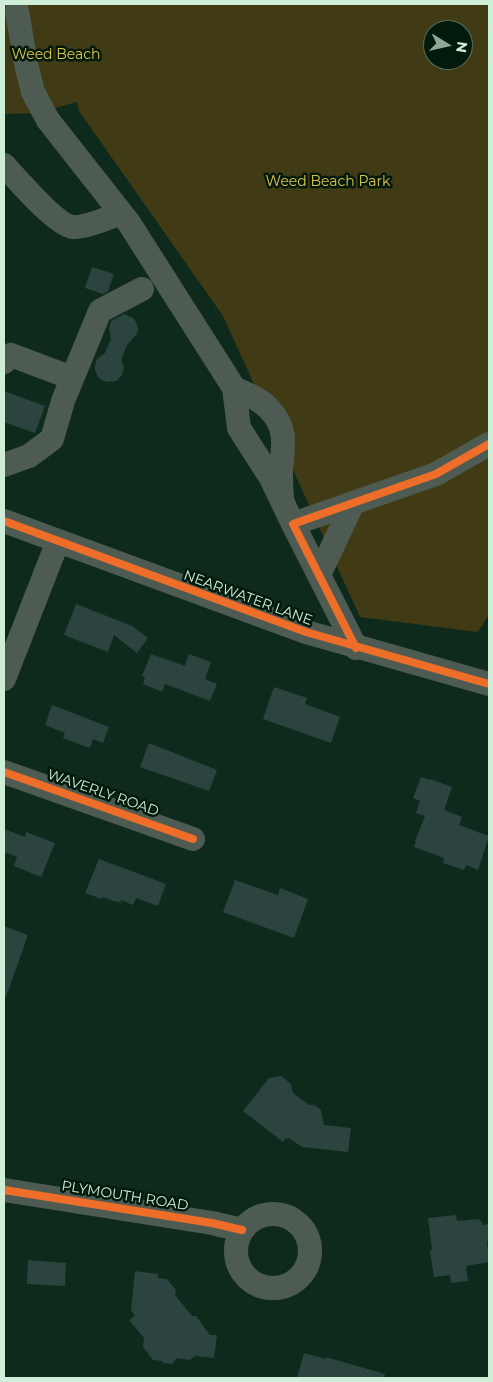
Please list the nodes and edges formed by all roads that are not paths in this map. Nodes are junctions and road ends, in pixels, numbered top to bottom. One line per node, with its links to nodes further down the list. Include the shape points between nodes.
1 (17, 11): 3 (street, via 33,92 48,120)
2 (4, 165): 3 (street, via 56,218 72,227 93,224)
3 (121, 213): 7 (street)
4 (142, 289): 6 (street, via 100,311)
5 (4, 362): 6 (street, via 11,355)
6 (72, 378): 9 (street, via 52,439 29,456)
7 (234, 388): 10 (street, via 239,428); 10 (street, via 271,410 279,424 284,439)
8 (489, 444): 11 (street, via 436,474)
9 (4, 465)
10 (282, 498): 13 (street)
11 (353, 503): 13 (street); 15 (street)
12 (4, 521): 14 (street, NEARWATER LANE)
13 (293, 524): 15 (street)
14 (58, 541): 16 (street, NEARWATER LANE); 17 (street)
15 (319, 575): 16 (street)
16 (356, 648): 18 (street, NEARWATER LANE)
17 (4, 679)
18 (489, 684)
19 (4, 772): 20 (street, WAVERLY ROAD)
20 (193, 838)
21 (4, 1190): 22 (street, PLYMOUTH ROAD)
22 (242, 1230)

